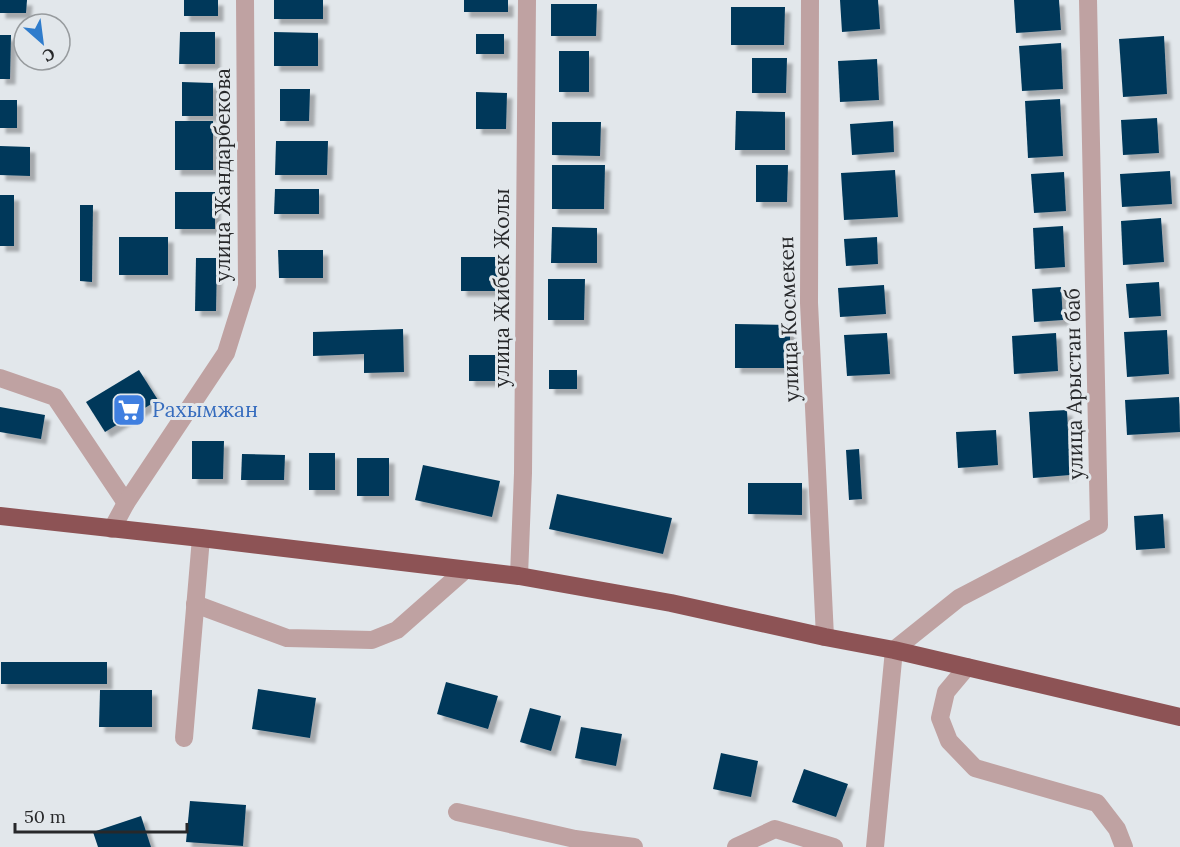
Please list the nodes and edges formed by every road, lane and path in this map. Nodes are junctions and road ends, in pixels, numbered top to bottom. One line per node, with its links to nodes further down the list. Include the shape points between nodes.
1 (245, 0): 6 (street, улица Жандарбекова, via 247,286 226,353)
2 (527, 0): 11 (street, улица Жибек Жолы)
3 (810, 0): 13 (street, улица Космекен, via 809,303)
4 (1088, 0): 14 (street, улица Арыстан баб, via 1099,525 959,598)
5 (0, 378): 6 (street, via 55,397)
6 (126, 502): 8 (street, улица Жандарбекова)
7 (0, 516): 8 (highway)
8 (112, 529): 9 (highway)
9 (201, 538): 10 (highway); 12 (street)
10 (465, 570): 11 (highway); 12 (street, via 397,630 372,640 287,638)
11 (519, 576): 13 (highway, via 671,603)
12 (195, 604): 17 (street)
13 (825, 637): 14 (highway)
14 (894, 650): 15 (highway); 22 (street)
15 (967, 667): 16 (highway); 23 (street, via 946,692 940,718 949,741 975,768 1097,803)
16 (1180, 717)
17 (184, 738)
18 (457, 812): 19 (street, via 575,839)
19 (634, 847)
20 (736, 847): 21 (street, via 775,829)
21 (834, 847)
22 (875, 847)
23 (1124, 847)

